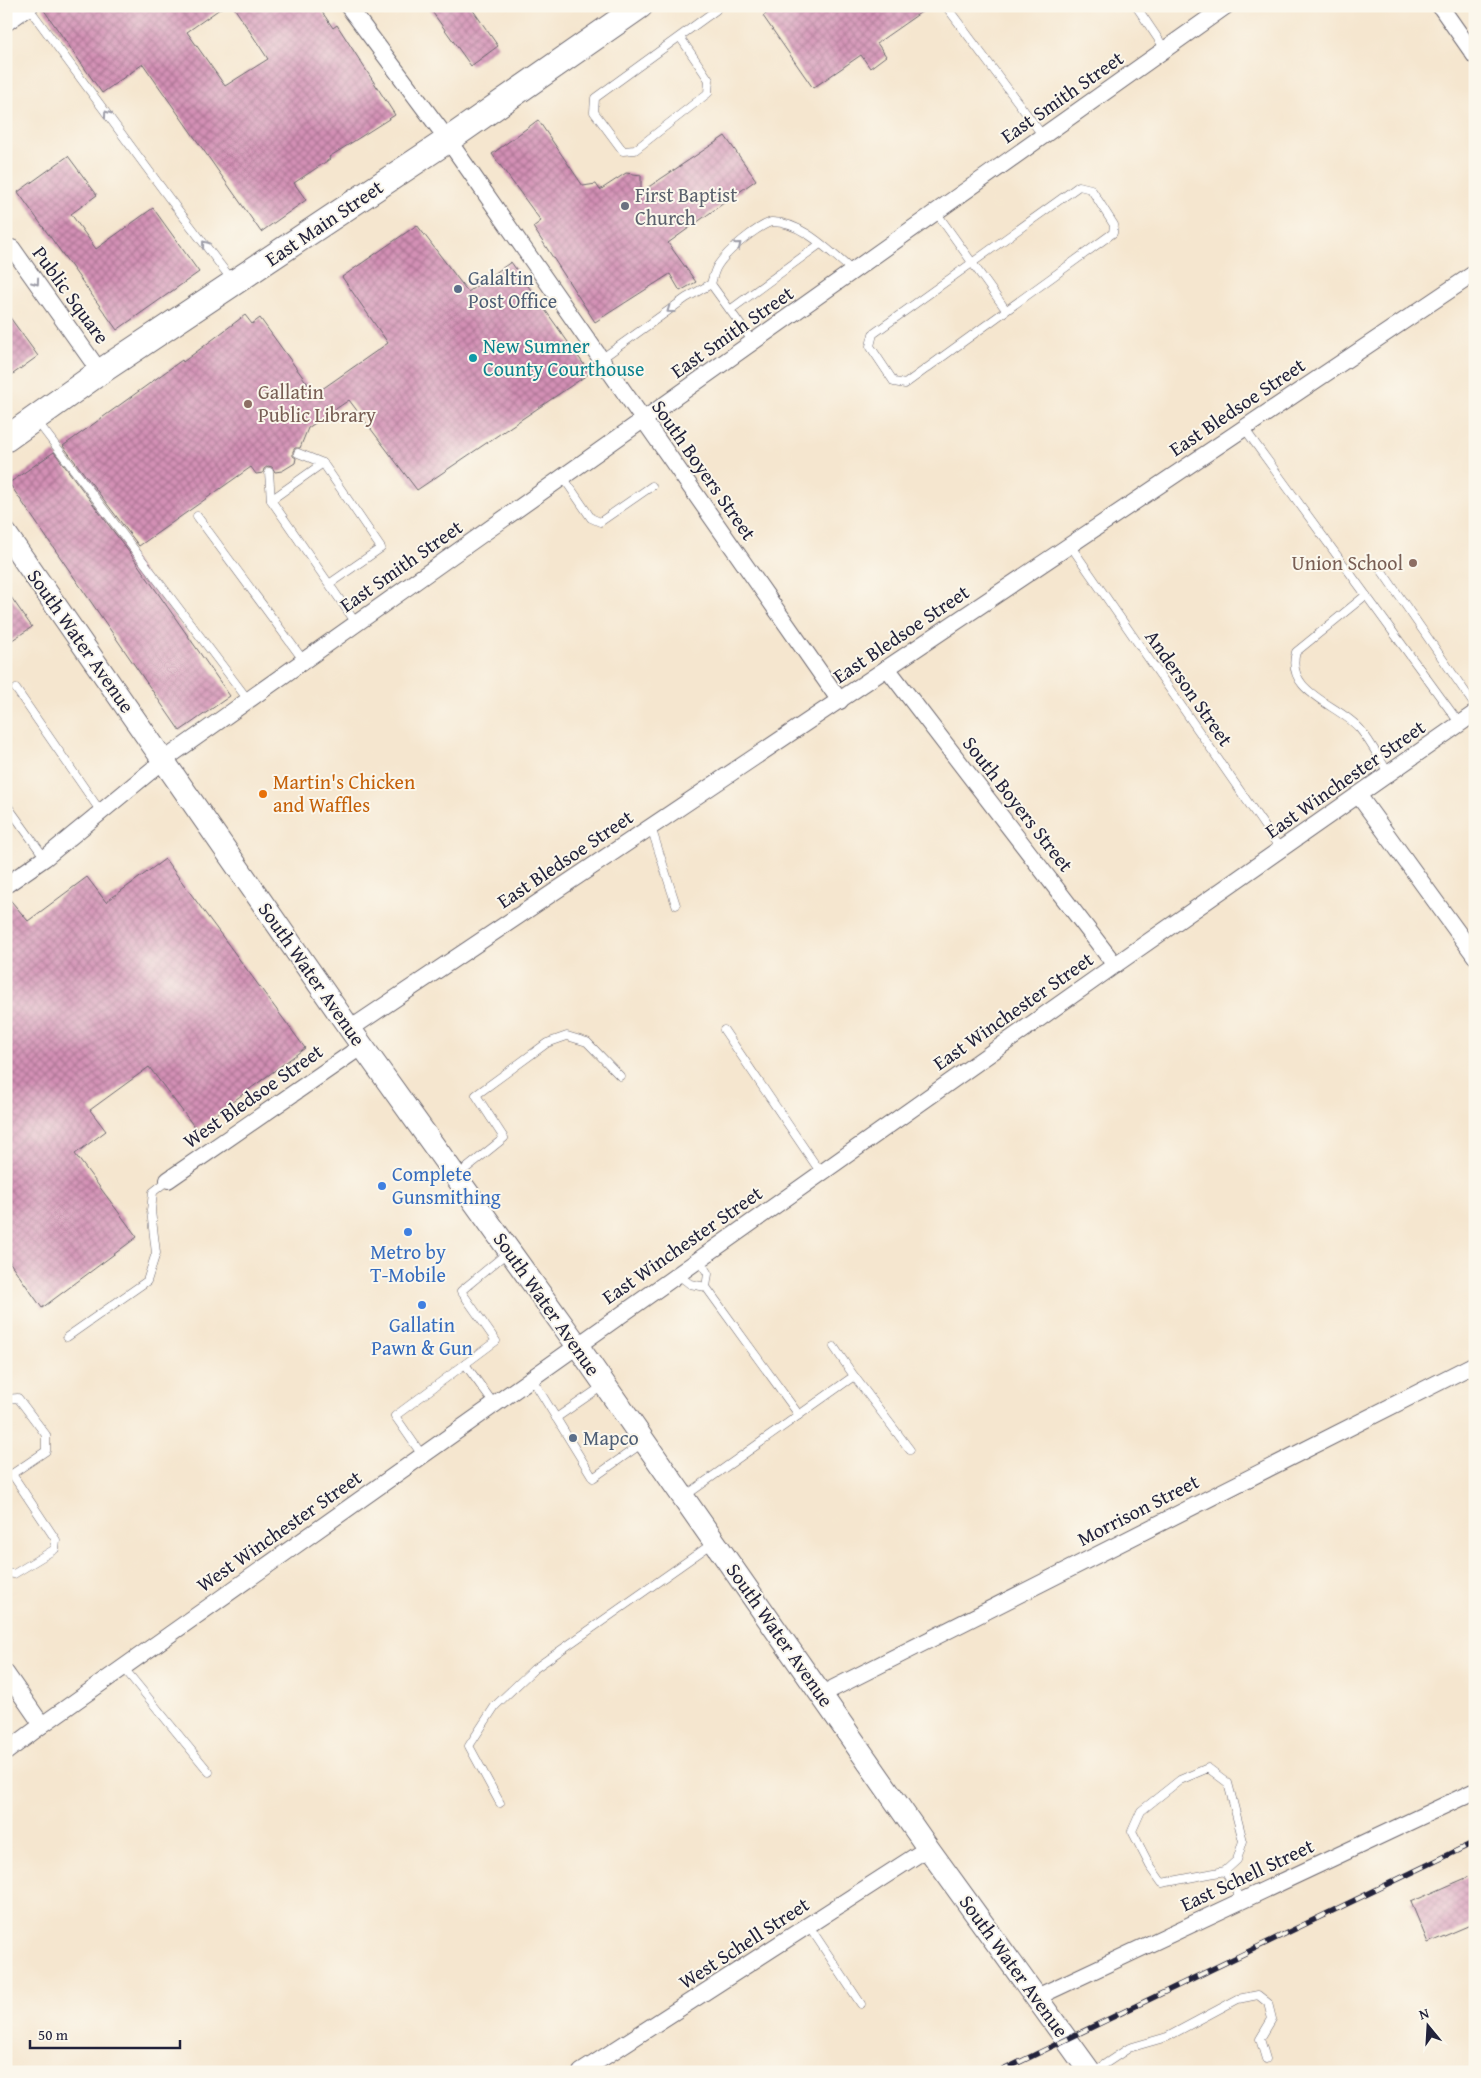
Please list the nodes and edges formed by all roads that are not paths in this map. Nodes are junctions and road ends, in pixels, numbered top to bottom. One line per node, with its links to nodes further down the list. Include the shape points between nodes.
1 (348, 6): 14 (street, South Boyers Street)
2 (640, 6): 14 (main road, East Main Street)
3 (713, 6): 10 (lane, via 716,10)
4 (946, 6): 13 (lane)
5 (1136, 6): 11 (lane)
6 (1226, 6): 11 (street, East Smith Street)
7 (1440, 6): 12 (street)
8 (29, 7): 9 (street); 21 (lane, one-way to 8)
9 (6, 23)
10 (680, 37): 10 (lane, via 595,98 594,112 623,152 636,150 708,93 709,80)
11 (1165, 49): 13 (street, East Smith Street)
12 (1475, 56)
13 (1043, 136): 15 (street, East Smith Street)
14 (448, 140): 21 (main road, East Main Street); 26 (street, South Boyers Street)
15 (936, 212): 18 (lane); 19 (street, East Smith Street)
16 (820, 244): 19 (lane); 22 (lane, one-way to 16, via 714,272 728,254 772,222 787,224); 23 (lane)
17 (6, 252): 27 (street, Public Square, one-way to 27, via 12,248)
18 (972, 262): 24 (lane); 24 (lane, via 873,334 870,346 894,382 905,384); 24 (lane, via 1079,186 1090,189 1114,224 1113,233)
19 (854, 271): 25 (street, East Smith Street)
20 (1475, 273): 30 (street, East Bledsoe Street)
21 (235, 283): 27 (main road, East Main Street)
22 (711, 284): 23 (lane); 26 (lane, one-way to 26, via 686,298)
23 (730, 310): 25 (lane)
24 (1006, 310)
25 (753, 342): 29 (street, East Smith Street)
26 (601, 359): 29 (street, South Boyers Street)
27 (100, 372): 28 (main road, East Main Street)
28 (34, 418): 31 (main road, East Main Street); 48 (lane)
29 (644, 420): 35 (street, East Smith Street); 49 (street, South Boyers Street)
30 (1244, 428): 40 (street, East Bledsoe Street); 43 (lane)
31 (6, 438)
32 (298, 453): 33 (lane)
33 (323, 463): 37 (lane); 42 (lane, via 381,548)
34 (269, 472): 37 (lane)
35 (563, 477): 36 (lane, via 590,518 600,522); 44 (street, East Smith Street)
36 (652, 486)
37 (271, 500): 42 (lane)
38 (197, 516): 45 (lane)
39 (6, 534): 53 (main road, South Water Avenue)
40 (1070, 545): 46 (street, East Bledsoe Street); 59 (lane, Anderson Street)
41 (1378, 564): 50 (lane)
42 (330, 584): 44 (lane)
43 (1366, 595): 52 (lane); 54 (lane, via 1296,652 1293,663 1299,682 1360,728)
44 (356, 623): 45 (street, East Smith Street)
45 (304, 661): 48 (street, East Smith Street)
46 (887, 668): 49 (street, East Bledsoe Street); 64 (street, South Boyers Street)
47 (16, 688): 57 (lane)
48 (249, 701): 53 (street, East Smith Street)
49 (840, 701): 58 (street, East Bledsoe Street)
50 (1475, 706)
51 (1475, 713): 52 (street, East Winchester Street)
52 (1460, 724): 54 (street, East Winchester Street)
53 (164, 760): 57 (street, East Smith Street); 66 (main road, South Water Avenue)
54 (1389, 774): 55 (street, East Winchester Street)
55 (1359, 796): 59 (street, East Winchester Street); 63 (street)
56 (6, 804): 60 (lane)
57 (100, 812): 60 (street, East Smith Street)
58 (651, 827): 62 (lane); 66 (street, East Bledsoe Street)
59 (1281, 850): 64 (street, East Winchester Street)
60 (45, 858): 61 (street, East Smith Street)
61 (6, 884)
62 (676, 905)
63 (1475, 956)
64 (1115, 965): 68 (street, East Winchester Street)
65 (724, 1030): 68 (lane)
66 (356, 1038): 69 (main road, South Water Avenue); 70 (street, West Bledsoe Street)
67 (620, 1076): 69 (lane, via 588,1042 567,1036 548,1043 476,1095 504,1138)
68 (821, 1173): 72 (street, East Winchester Street)
69 (456, 1176): 71 (main road, South Water Avenue)
70 (168, 1180): 75 (lane, via 153,1192 151,1211 156,1253 147,1281)
71 (509, 1250): 76 (main road, South Water Avenue); 78 (lane, via 461,1292 496,1341)
72 (699, 1259): 73 (street, East Winchester Street); 74 (lane, via 708,1274)
73 (677, 1274): 74 (lane, via 690,1284); 76 (street, East Winchester Street)
74 (706, 1287): 85 (lane)
75 (67, 1337)
76 (577, 1345): 81 (street, West Winchester Street); 82 (main road, South Water Avenue)
77 (834, 1347): 80 (lane)
78 (465, 1364): 84 (lane); 89 (lane, via 395,1416)
79 (1475, 1364): 96 (street, Morrison Street)
80 (854, 1376): 85 (lane); 88 (lane)
81 (531, 1378): 84 (street, West Winchester Street); 86 (lane)
82 (604, 1384): 86 (lane); 87 (main road, South Water Avenue)
83 (6, 1399): 90 (lane, via 18,1398 46,1435 46,1451)
84 (494, 1404): 89 (street, West Winchester Street)
85 (799, 1415): 91 (lane)
86 (556, 1418): 87 (lane, via 592,1478)
87 (645, 1442): 91 (main road, South Water Avenue)
88 (910, 1450)
89 (422, 1455): 94 (street, West Winchester Street)
90 (9, 1476): 93 (lane, via 56,1540 55,1549 14,1574)
91 (684, 1497): 92 (main road, South Water Avenue)
92 (715, 1542): 96 (main road, South Water Avenue); 101 (lane, via 534,1669 495,1706 469,1746)
93 (6, 1573)
94 (123, 1667): 97 (street, West Winchester Street); 99 (lane)
95 (6, 1673): 97 (street)
96 (822, 1694): 102 (main road, South Water Avenue)
97 (42, 1725): 98 (street, West Winchester Street)
98 (6, 1752)
99 (209, 1772)
100 (1475, 1791): 104 (street, East Schell Street)
101 (500, 1804)
102 (928, 1848): 105 (street, West Schell Street); 106 (main road, South Water Avenue)
103 (1225, 1871): 103 (lane, via 1237,1860 1243,1841 1228,1783 1208,1768 1180,1780 1140,1811 1132,1831 1162,1883); 104 (lane)
104 (1242, 1901): 106 (street, East Schell Street)
105 (809, 1926): 107 (lane); 109 (street, West Schell Street)
106 (1037, 1997): 110 (main road, South Water Avenue)
107 (861, 2004)
108 (1266, 2059): 110 (lane, via 1260,2039 1272,2019 1268,2003 1258,1995 1238,1999 1167,2037 1129,2048)
109 (580, 2072)
110 (1092, 2072)

